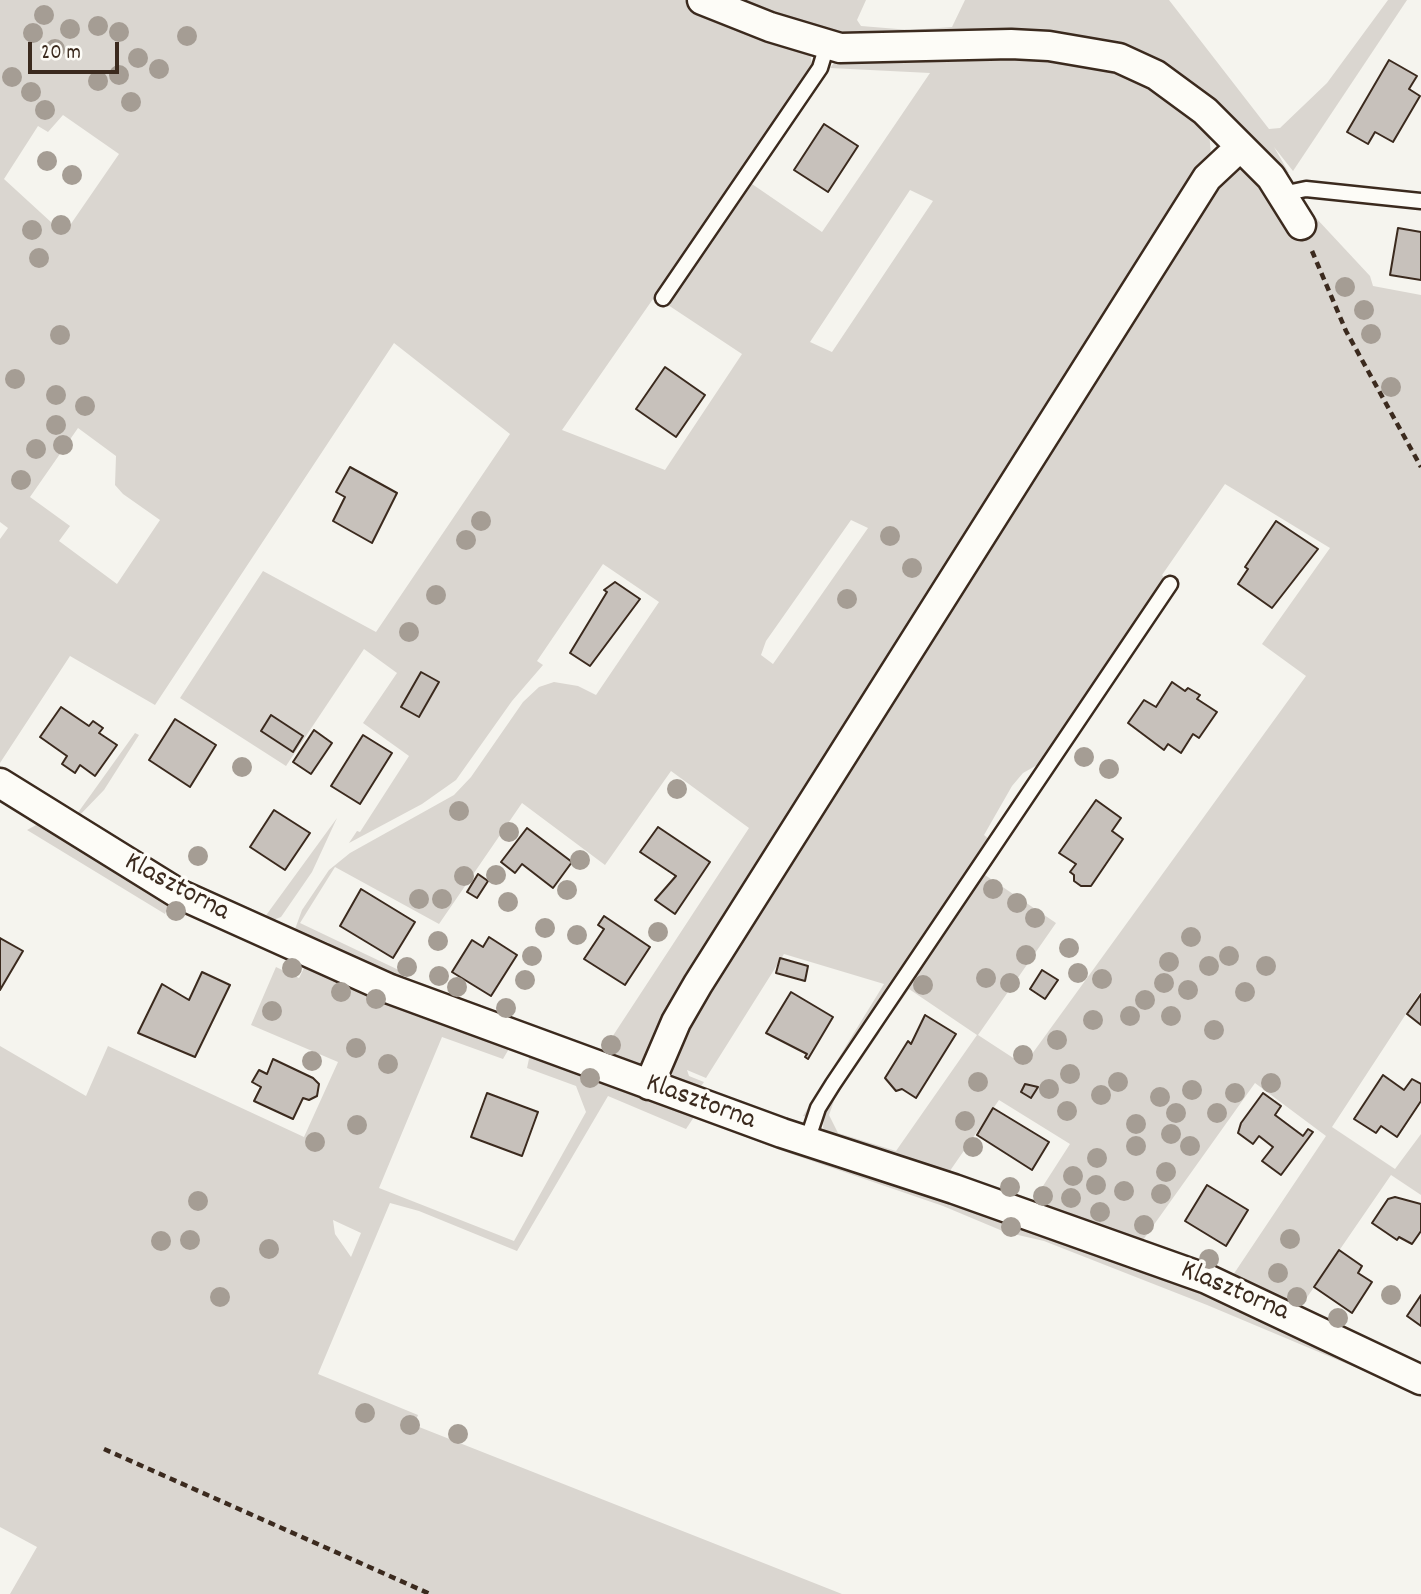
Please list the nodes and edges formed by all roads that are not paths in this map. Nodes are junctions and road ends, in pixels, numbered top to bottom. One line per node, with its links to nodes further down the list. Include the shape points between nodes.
1 (702, 0): 2 (street)
2 (827, 45): 3 (street, via 1012,44 1109,56 1156,75 1186,95); 7 (lane, via 820,68)
3 (1239, 148): 4 (street); 10 (street, via 1203,185 698,984)
4 (1282, 194): 5 (lane, via 1306,189); 6 (street)
5 (1421, 201)
6 (1301, 225)
7 (663, 298)
8 (1170, 584): 11 (lane, via 845,1065 818,1108)
9 (0, 783): 10 (street, Klasztorna, via 205,907 398,992)
10 (649, 1085): 11 (street, Klasztorna)
11 (807, 1142): 12 (street, Klasztorna, via 1207,1279)
12 (1421, 1380)

